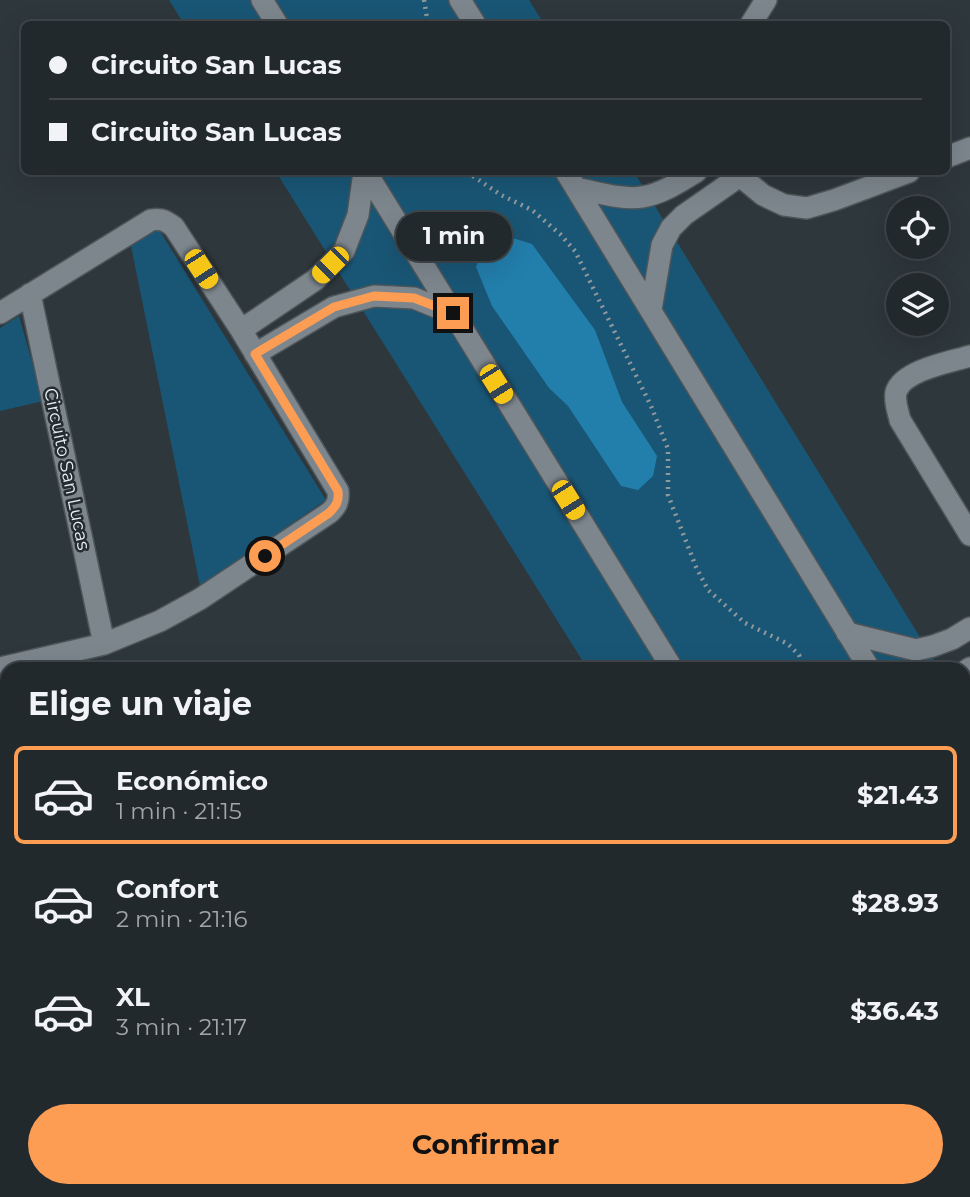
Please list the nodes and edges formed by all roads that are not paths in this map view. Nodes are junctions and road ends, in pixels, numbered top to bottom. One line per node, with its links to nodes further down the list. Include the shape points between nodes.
1 (262, 0): 4 (street)
2 (460, 0): 5 (street)
3 (766, 0): 6 (street)
4 (275, 21)
5 (473, 21)
6 (753, 21)
7 (970, 148): 8 (street)
8 (950, 156)
9 (365, 175): 20 (street, via 358,215 344,251 315,279)
10 (367, 175): 19 (street)
11 (690, 175): 15 (street, via 641,197 619,196)
12 (738, 175): 17 (street, via 671,228 662,245)
13 (740, 175): 14 (street, via 763,195 807,208)
14 (901, 175)
15 (571, 180): 17 (street)
16 (30, 294): 18 (street); 20 (street, via 158,218 174,227); 26 (street, Circuito San Lucas)
17 (651, 310): 25 (street)
18 (0, 313)
19 (453, 313): 21 (street, via 414,298 374,296 334,307); 28 (street)
20 (241, 331): 21 (street)
21 (255, 354): 26 (street, via 338,491 336,507 200,598)
22 (970, 356): 23 (street, via 913,374 896,393 896,405 900,420)
23 (970, 535)
24 (970, 628): 25 (street, via 916,650)
25 (847, 633): 29 (street)
26 (104, 645): 27 (street)
27 (27, 662)
28 (667, 662)
29 (865, 662)

